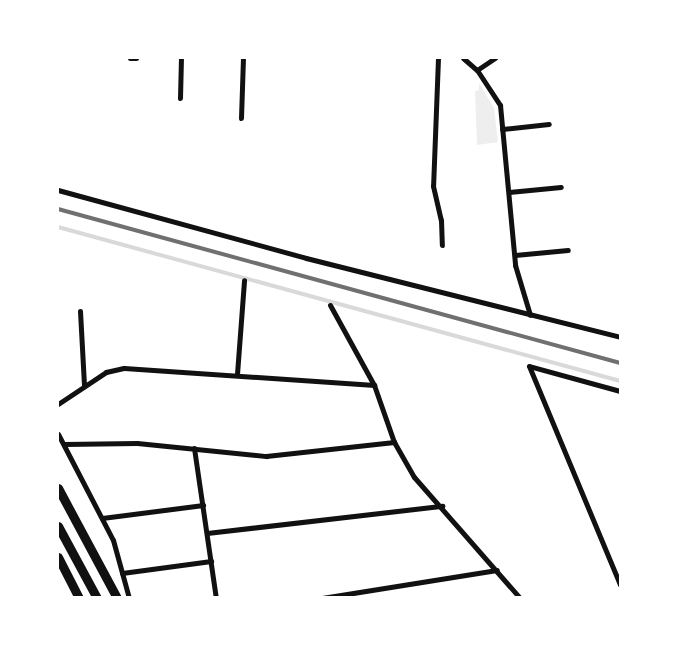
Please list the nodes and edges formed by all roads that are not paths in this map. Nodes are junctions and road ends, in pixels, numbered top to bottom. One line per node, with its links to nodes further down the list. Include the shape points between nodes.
1 (130, 58): 2 (street)
2 (136, 58)
3 (181, 58): 9 (street)
4 (243, 58): 10 (street)
5 (438, 58): 16 (street, via 433,186 441,220)
6 (463, 58): 8 (street)
7 (495, 58): 8 (street)
8 (477, 70): 12 (street, via 500,105)
9 (180, 98)
10 (241, 118)
11 (549, 124): 12 (street)
12 (502, 129): 15 (street)
13 (561, 187): 15 (street)
14 (58, 190): 22 (street)
15 (509, 192): 18 (street)
16 (442, 246)
17 (568, 250): 18 (street)
18 (515, 256): 22 (street)
19 (244, 280): 24 (street)
20 (330, 305): 25 (street)
21 (80, 311): 26 (street)
22 (530, 315): 23 (street)
23 (620, 337)
24 (237, 374): 25 (street); 26 (street, via 124,368 106,372)
25 (374, 385): 30 (street)
26 (84, 386): 28 (street)
27 (620, 391): 44 (street, via 529,366)
28 (58, 404)
29 (58, 434): 31 (street)
30 (394, 442): 32 (street, via 266,456); 35 (street, via 414,477)
31 (64, 444): 32 (street, via 137,443); 36 (street)
32 (194, 448): 34 (street)
33 (58, 488): 48 (highway)
34 (203, 505): 36 (street); 38 (street)
35 (442, 506): 38 (street); 41 (street)
36 (102, 518): 43 (street, via 113,540)
37 (58, 526): 47 (highway)
38 (206, 533): 40 (street)
39 (58, 558): 42 (highway)
40 (211, 561): 43 (street); 50 (street)
41 (496, 570): 51 (street); 52 (street)
42 (64, 571): 45 (highway); 46 (highway)
43 (122, 573): 49 (street)
44 (620, 585)
45 (75, 598)
46 (79, 598)
47 (97, 598)
48 (117, 598)
49 (129, 598)
50 (216, 598)
51 (322, 598)
52 (520, 598)

